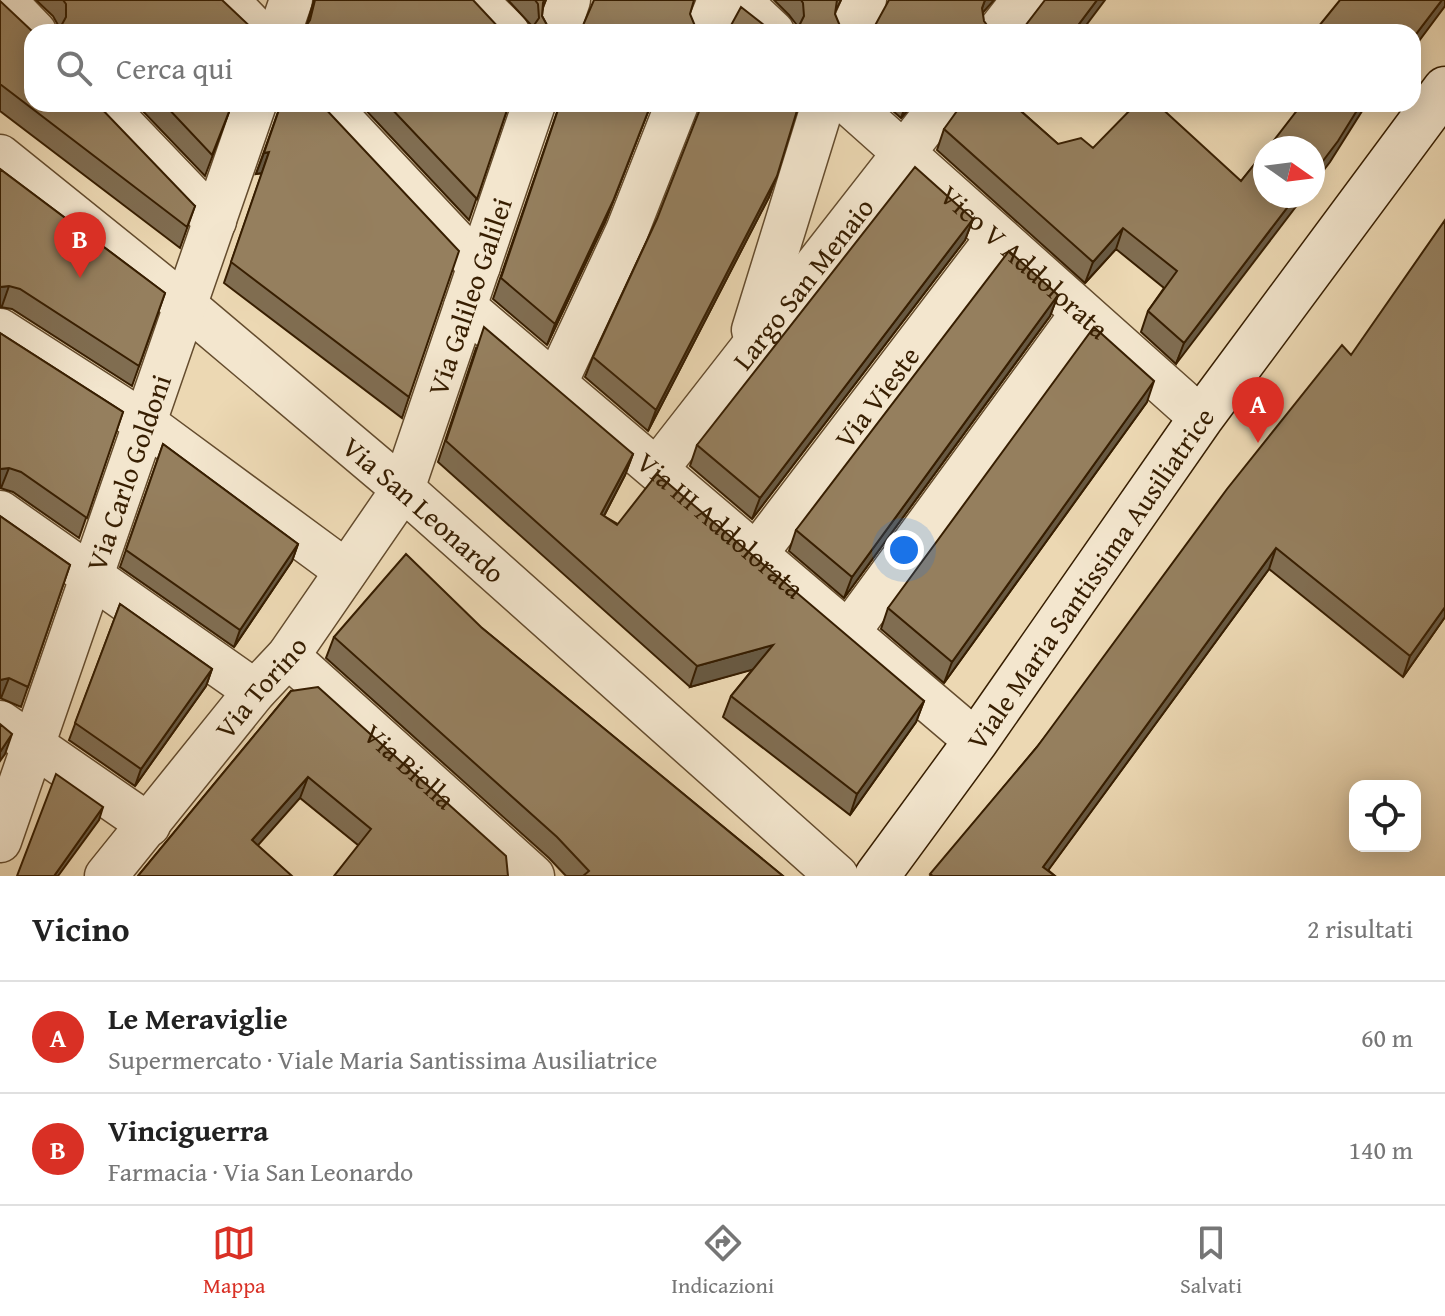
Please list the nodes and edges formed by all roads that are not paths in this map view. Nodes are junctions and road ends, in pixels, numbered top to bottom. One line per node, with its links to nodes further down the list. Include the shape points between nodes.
1 (4, 0): 10 (street)
2 (227, 0): 11 (street)
3 (291, 0): 12 (street)
4 (475, 0): 13 (street)
5 (569, 0): 14 (street)
6 (719, 0): 15 (street)
7 (739, 0): 16 (street)
8 (865, 0): 17 (street)
9 (1023, 0): 18 (street)
10 (27, 24)
11 (250, 24)
12 (283, 24)
13 (500, 24)
14 (561, 24)
15 (709, 24)
16 (764, 24)
17 (854, 24)
18 (1004, 24)
19 (1445, 89): 39 (main road, Viale Maria Santissima Ausiliatrice)
20 (111, 112): 30 (street)
21 (252, 112): 30 (street, Via Carlo Goldoni)
22 (335, 112): 32 (street)
23 (531, 112): 32 (street, Via Galileo Galilei)
24 (674, 112): 38 (street, via 627,231)
25 (821, 112): 37 (street, Largo San Menaio)
26 (858, 112): 28 (street, Vico V Addolorata)
27 (936, 112): 28 (street, Largo San Menaio)
28 (903, 154): 31 (street, Vico V Addolorata); 37 (street, Largo San Menaio)
29 (0, 156): 33 (street, Via San Leonardo)
30 (215, 221): 33 (street, Via Carlo Goldoni)
31 (997, 238): 35 (street, Vico V Addolorata); 44 (street, Via Vieste)
32 (479, 266): 34 (street, Via Galileo Galilei)
33 (185, 305): 40 (street, Via Carlo Goldoni); 42 (street, Via San Leonardo)
34 (465, 307): 38 (street, Via III Addolorata); 42 (street, Via Galileo Galilei)
35 (1082, 313): 39 (street, Vico V Addolorata); 47 (street)
36 (0, 330): 40 (street)
37 (746, 355): 41 (street)
38 (556, 383): 41 (street, Via III Addolorata)
39 (1201, 418): 51 (main road, Viale Maria Santissima Ausiliatrice)
40 (145, 423): 45 (street); 46 (street, Via Carlo Goldoni)
41 (657, 469): 44 (street, Via III Addolorata)
42 (403, 489): 45 (street, Via Torino); 56 (street, Via San Leonardo)
43 (0, 512): 46 (street)
44 (756, 554): 47 (street, Via III Addolorata)
45 (346, 571): 48 (street, Via Torino)
46 (92, 576): 49 (street); 50 (street, Via Carlo Goldoni)
47 (848, 633): 51 (street, Via III Addolorata)
48 (288, 656): 49 (street, Via Torino); 55 (street, Via Biella)
49 (255, 691): 52 (street, Via Torino)
50 (16, 734): 52 (street); 53 (street, Via Carlo Goldoni)
51 (976, 741): 57 (main road, Viale Maria Santissima Ausiliatrice)
52 (149, 825): 54 (street, Via Torino)
53 (0, 841)
54 (106, 876)
55 (533, 876)
56 (837, 876)
57 (877, 876)

